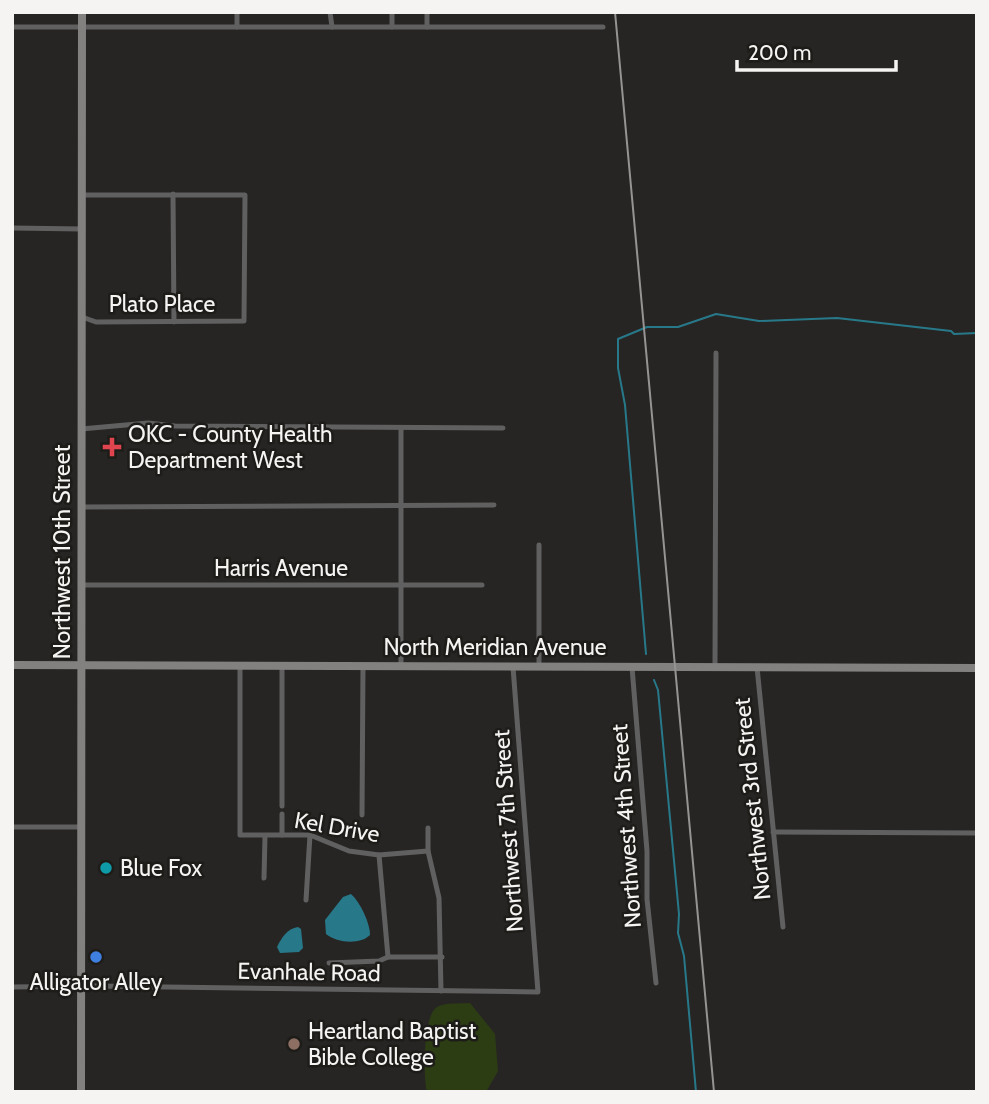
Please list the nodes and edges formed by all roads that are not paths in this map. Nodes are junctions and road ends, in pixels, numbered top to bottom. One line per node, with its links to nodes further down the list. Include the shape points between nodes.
1 (82, 12): 7 (main road, Northwest 10th Street)
2 (237, 12): 8 (street)
3 (330, 12): 9 (street)
4 (392, 12): 10 (street)
5 (427, 12): 11 (street)
6 (12, 27): 7 (street)
7 (82, 27): 8 (street); 14 (main road, Northwest 10th Street)
8 (237, 27): 9 (street)
9 (332, 27): 10 (street)
10 (392, 27): 11 (street)
11 (427, 27): 12 (street)
12 (603, 27)
13 (173, 194): 14 (street); 18 (street); 18 (street, Plato Place, via 245,195 244,321)
14 (82, 195): 16 (main road, Northwest 10th Street)
15 (12, 228): 16 (street)
16 (82, 229): 17 (main road, Northwest 10th Street)
17 (82, 317): 18 (street, Plato Place, via 96,322); 21 (main road, Northwest 10th Street)
18 (174, 322)
19 (716, 353): 39 (street)
20 (503, 428): 22 (street)
21 (81, 429): 22 (street, via 148,423); 25 (main road, Northwest 10th Street)
22 (401, 429): 24 (street)
23 (494, 505): 24 (street)
24 (402, 506): 25 (street); 29 (street)
25 (81, 507): 27 (main road, Northwest 10th Street)
26 (539, 545): 37 (street)
27 (81, 585): 29 (street, Harris Avenue); 30 (main road, Northwest 10th Street)
28 (482, 585): 29 (street, Harris Avenue)
29 (402, 586): 35 (street)
30 (82, 664): 31 (main road, North Meridian Avenue); 32 (main road, North Meridian Avenue); 46 (main road, Northwest 10th Street)
31 (12, 665)
32 (240, 666): 33 (main road, North Meridian Avenue); 52 (street, Kel Drive, via 240,835)
33 (282, 666): 34 (main road, North Meridian Avenue); 42 (street)
34 (363, 666): 35 (main road, North Meridian Avenue); 44 (street)
35 (401, 667): 36 (main road, North Meridian Avenue)
36 (513, 667): 37 (main road, North Meridian Avenue); 65 (street, Northwest 7th Street)
37 (539, 667): 38 (main road, North Meridian Avenue)
38 (632, 667): 39 (main road, North Meridian Avenue); 61 (street, Northwest 4th Street)
39 (715, 667): 40 (main road, North Meridian Avenue)
40 (757, 667): 41 (main road, North Meridian Avenue); 48 (street, Northwest 3rd Street)
41 (977, 667)
42 (282, 806)
43 (282, 814): 50 (street)
44 (362, 815)
45 (12, 827): 46 (street)
46 (81, 827): 62 (main road, Northwest 10th Street)
47 (428, 828): 53 (street)
48 (773, 832): 49 (street); 57 (street, Northwest 3rd Street)
49 (977, 833)
50 (282, 835): 51 (street, Kel Drive); 52 (street, Kel Drive)
51 (310, 835): 54 (street, Kel Drive, via 348,851); 56 (street)
52 (265, 836): 55 (street)
53 (428, 851): 54 (street, Kel Drive); 59 (street, via 439,898)
54 (379, 855): 58 (street)
55 (264, 878)
56 (306, 900)
57 (783, 927)
58 (388, 957): 59 (street); 60 (street)
59 (442, 957): 64 (street)
60 (329, 962)
61 (656, 983)
62 (81, 986): 63 (street, Evanhale Road); 64 (street, Evanhale Road); 66 (main road, Northwest 10th Street)
63 (12, 987)
64 (442, 991): 65 (street, Evanhale Road)
65 (538, 992)
66 (80, 1092)

